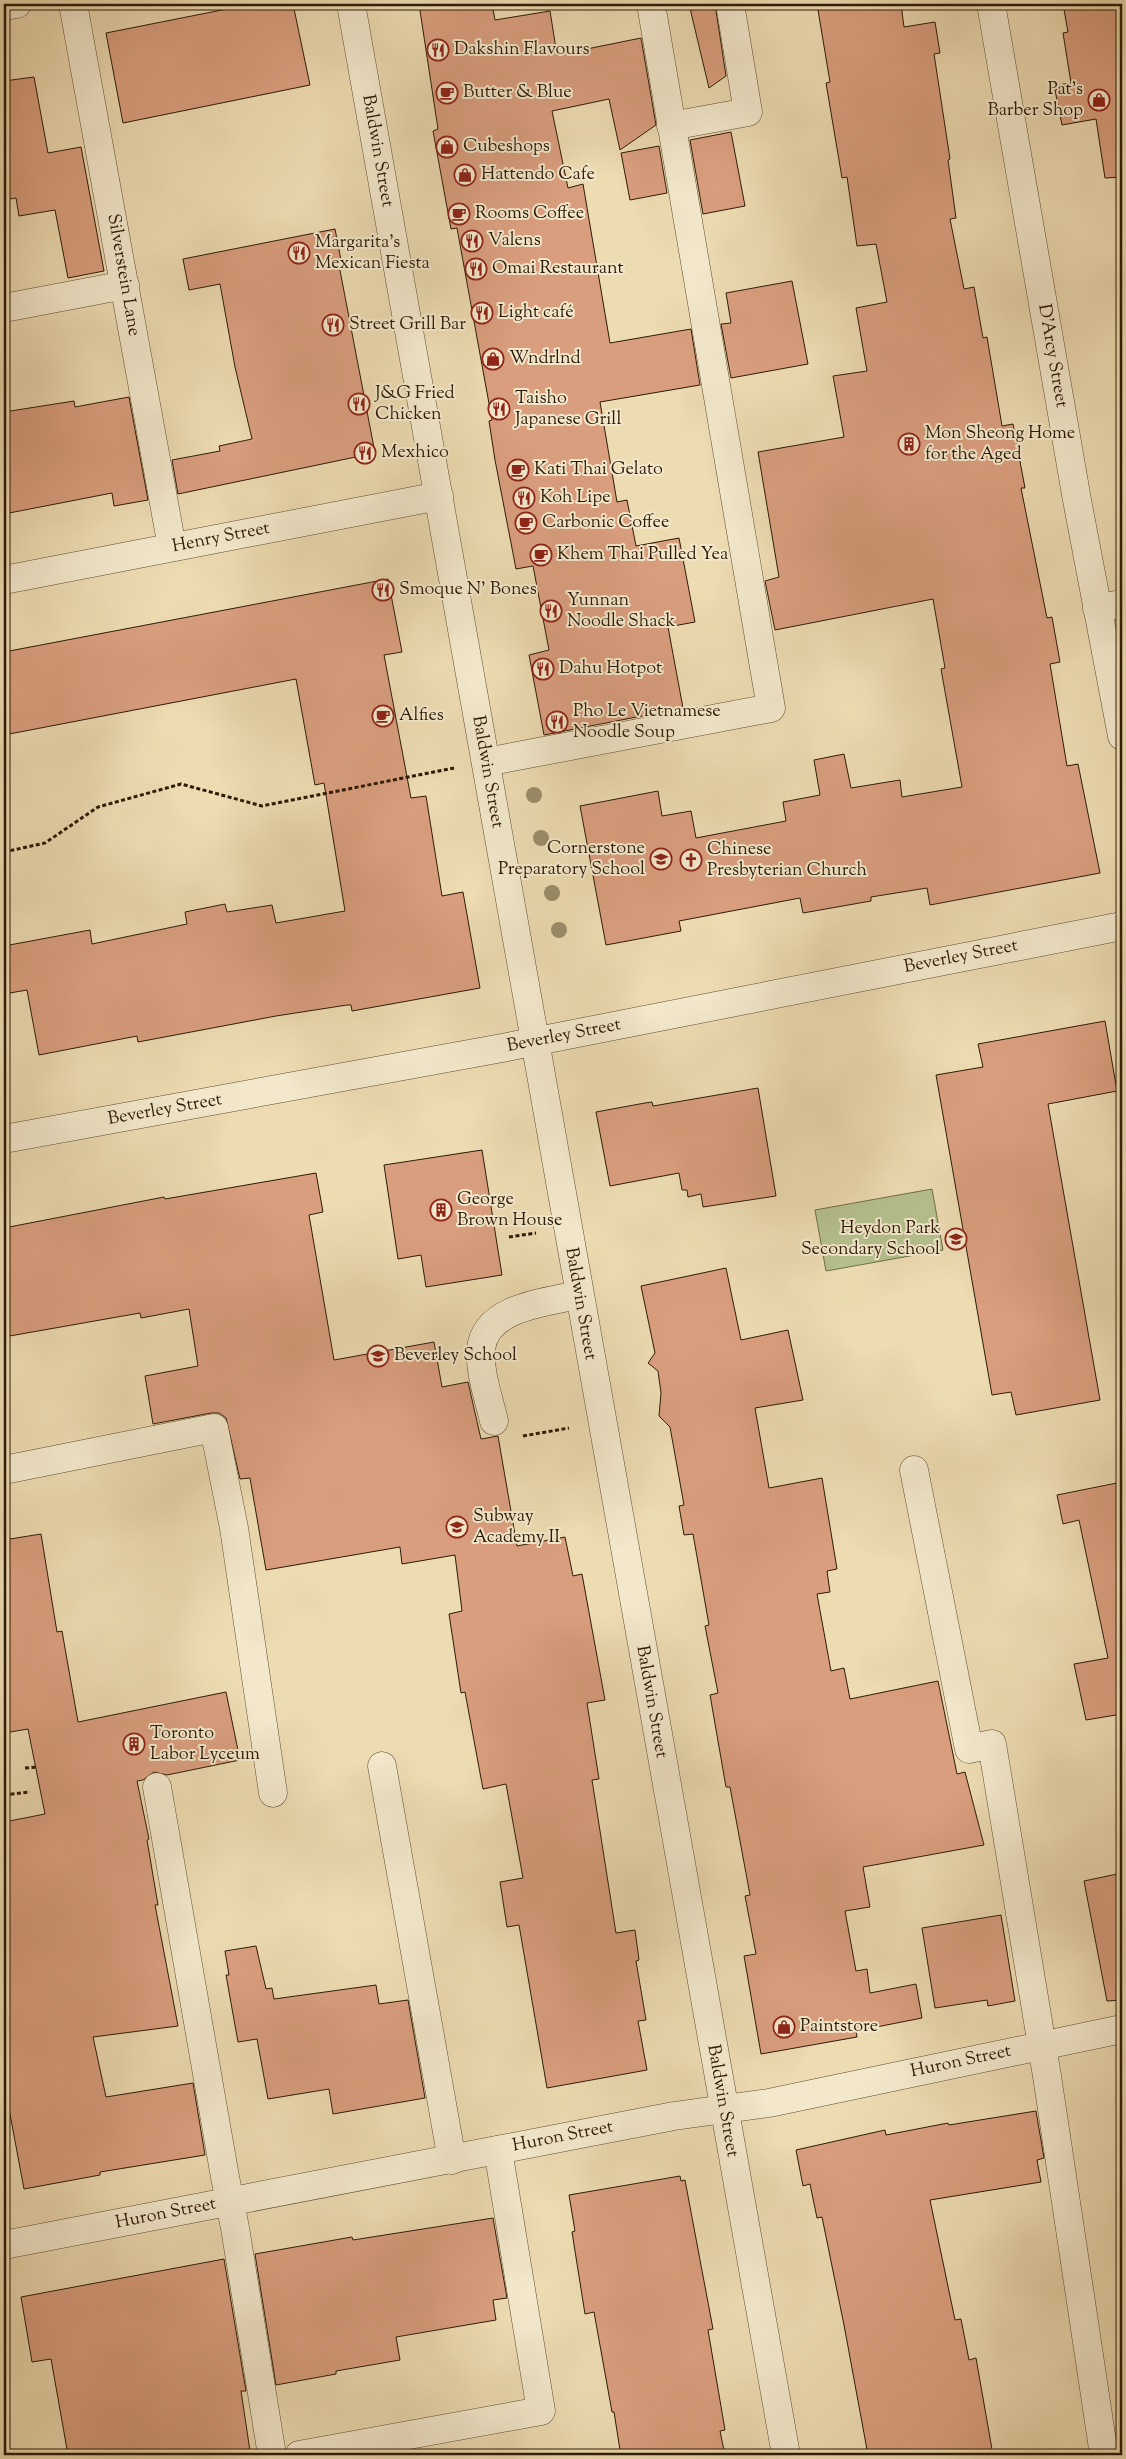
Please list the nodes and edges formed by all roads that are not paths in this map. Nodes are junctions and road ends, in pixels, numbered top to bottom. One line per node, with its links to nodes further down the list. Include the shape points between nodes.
1 (17, 4): 7 (street)
2 (73, 4): 9 (street, Silverstein Lane)
3 (351, 4): 11 (street, Baldwin Street)
4 (650, 4): 8 (street)
5 (730, 4): 8 (street, via 748,112)
6 (991, 4): 14 (street, D'Arcy Street)
7 (4, 6)
8 (671, 126): 16 (street, via 771,708)
9 (125, 285): 10 (street); 12 (street, Silverstein Lane)
10 (4, 308)
11 (439, 496): 12 (street, Henry Street); 16 (street, Baldwin Street)
12 (172, 547): 13 (street, Henry Street)
13 (4, 580)
14 (1110, 606): 15 (street, D'Arcy Street)
15 (1122, 736)
16 (473, 765): 18 (street, Baldwin Street)
17 (1122, 926): 18 (street, Beverley Street)
18 (535, 1042): 19 (street, Beverley Street); 20 (street, Baldwin Street)
19 (4, 1139)
20 (578, 1295): 21 (street, via 529,1306 507,1314 491,1326 481,1348 481,1359); 29 (street, Baldwin Street)
21 (494, 1421)
22 (4, 1470): 26 (street, via 214,1428 234,1528)
23 (914, 1470): 28 (street, via 969,1749 992,1744)
24 (382, 1766): 31 (street)
25 (157, 1787): 32 (street)
26 (273, 1793)
27 (1122, 2029): 28 (street, Huron Street)
28 (1042, 2044): 29 (street, Huron Street); 37 (street)
29 (724, 2110): 30 (street, Huron Street, via 674,2116); 36 (street, Baldwin Street)
30 (498, 2150): 31 (street, Huron Street); 35 (street, via 541,2411)
31 (452, 2160): 32 (street, Huron Street)
32 (230, 2202): 33 (street, Huron Street); 34 (street)
33 (4, 2244)
34 (272, 2455)
35 (299, 2455)
36 (786, 2455)
37 (1104, 2455)

